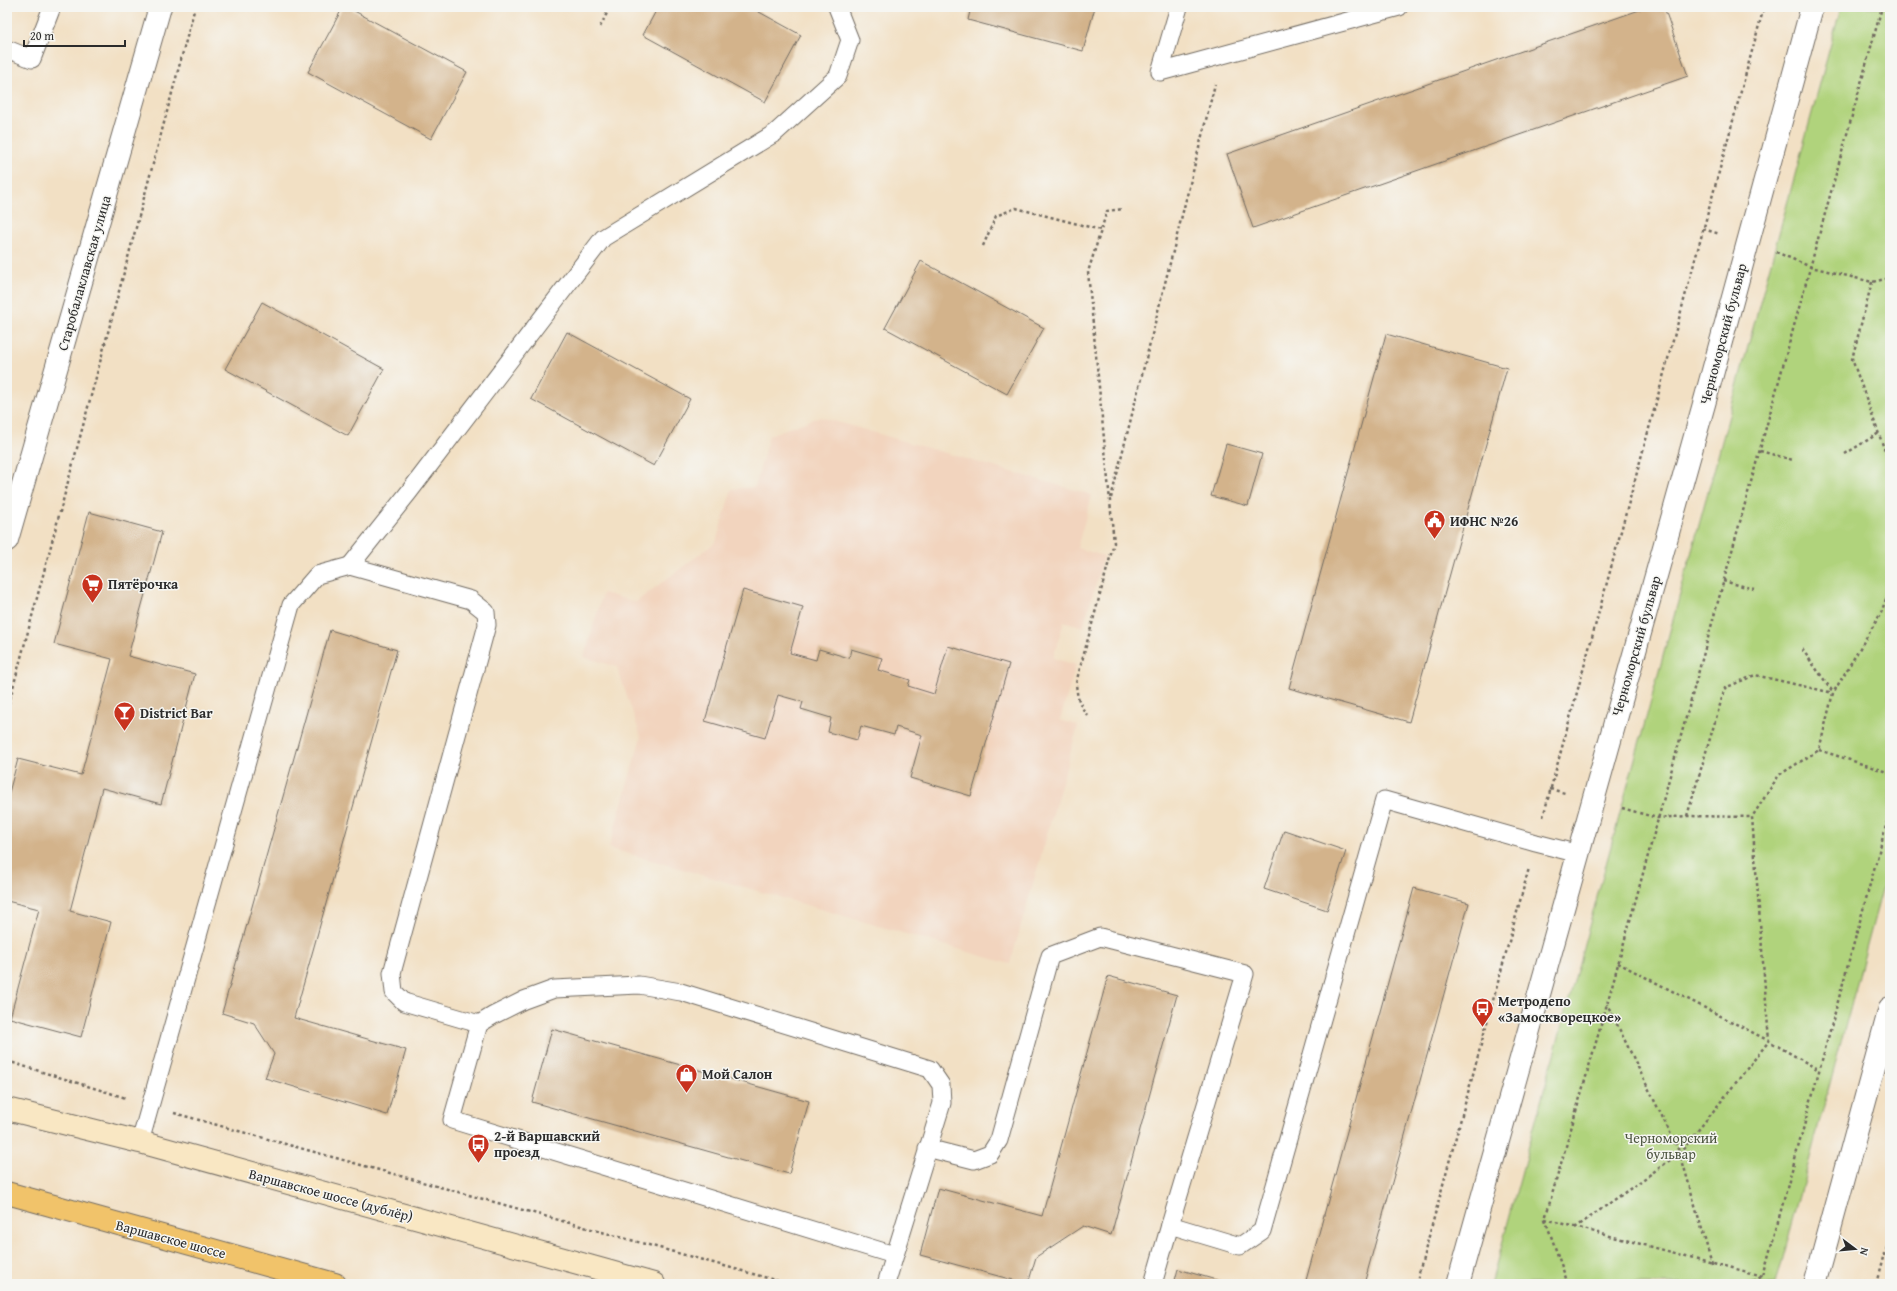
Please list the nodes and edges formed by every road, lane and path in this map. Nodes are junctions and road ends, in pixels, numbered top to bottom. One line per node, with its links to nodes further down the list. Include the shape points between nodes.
1 (52, 7): 12 (lane, via 32,59)
2 (160, 7): 28 (street, Старобалаклавская улица)
3 (195, 7): 35 (path)
4 (610, 7): 11 (path)
5 (837, 7): 29 (lane, via 850,40 838,76 775,133 602,238)
6 (1179, 7): 13 (lane, via 1160,72)
7 (1399, 7): 13 (lane)
8 (1764, 7): 15 (path)
9 (1812, 7): 17 (street, Черноморский бульвар)
10 (1882, 7): 19 (path)
11 (600, 27)
12 (7, 49)
13 (1223, 55): 27 (path)
14 (1123, 209): 16 (path, via 1107,211)
15 (1704, 229): 17 (path); 41 (path)
16 (1101, 230): 18 (path, via 1016,208 996,216); 27 (path, via 1088,272)
17 (1749, 242): 19 (path); 42 (street, Черноморский бульвар)
18 (983, 246)
19 (1811, 266): 21 (path); 23 (path)
20 (1890, 278): 21 (path)
21 (1872, 282): 22 (path, via 1852,359)
22 (1879, 433): 24 (path); 26 (path)
23 (1760, 451): 25 (path); 30 (path)
24 (1845, 454)
25 (1793, 460)
26 (1890, 465)
27 (1110, 501): 36 (path, via 1114,543 1076,683 1080,707)
28 (7, 540)
29 (350, 566): 46 (lane, via 470,600 486,612 487,625 392,973 394,992 404,1002); 51 (lane, via 316,575 291,605)
30 (1723, 581): 32 (path); 43 (path)
31 (1890, 588): 34 (path, via 1881,613)
32 (1754, 589)
33 (1802, 649): 34 (path)
34 (1833, 693): 37 (path); 40 (path, via 1755,675 1725,688 1687,816)
35 (7, 710)
36 (1088, 716)
37 (1819, 750): 38 (path); 40 (path, via 1779,775)
38 (1890, 773)
39 (1890, 811): 50 (path)
40 (1752, 817): 47 (path)
41 (1536, 843): 42 (lane); 58 (lane, via 1384,800 1262,1231 1240,1246); 69 (path)
42 (1579, 854): 70 (street, Черноморский бульвар)
43 (1618, 963): 44 (path); 47 (path)
44 (1607, 1004): 55 (path); 57 (path)
45 (1890, 1008): 48 (street)
46 (479, 1024): 54 (lane, via 524,1000 554,989 639,985 681,992 930,1069 941,1085 942,1103); 61 (lane, via 452,1120)
47 (1769, 1041): 50 (path); 55 (path)
48 (1886, 1043): 73 (street)
49 (7, 1061): 51 (path)
50 (1819, 1070): 63 (path)
51 (151, 1106): 53 (lane); 66 (path)
52 (7, 1109): 53 (main road, Варшавское шоссе (дублёр))
53 (140, 1142): 65 (main road, Варшавское шоссе (дублёр))
54 (927, 1148): 58 (lane, via 974,1160 990,1154 996,1145 1050,956 1100,937 1245,974); 61 (lane)
55 (1680, 1154): 59 (path); 62 (path)
56 (7, 1194): 64 (main road, Варшавское шоссе)
57 (1545, 1219): 59 (path); 71 (path)
58 (1170, 1225): 68 (lane)
59 (1575, 1228): 62 (path)
60 (1890, 1231): 74 (path)
61 (894, 1255): 67 (lane)
62 (1712, 1264): 63 (path)
63 (1763, 1276): 72 (path)
64 (335, 1284)
65 (654, 1284)
66 (789, 1284)
67 (886, 1284)
68 (1153, 1284)
69 (1416, 1284)
70 (1458, 1284)
71 (1568, 1284)
72 (1748, 1284)
73 (1815, 1284)
74 (1876, 1284)

